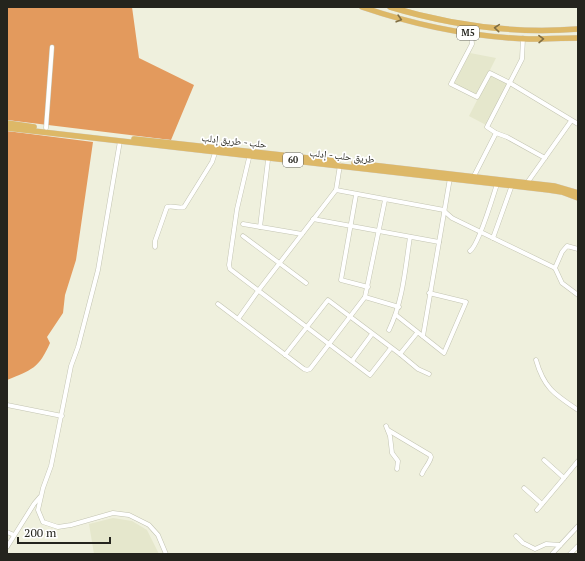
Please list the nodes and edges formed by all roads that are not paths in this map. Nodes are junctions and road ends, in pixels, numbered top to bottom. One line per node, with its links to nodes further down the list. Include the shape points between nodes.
1 (362, 7): 5 (highway, M5, one-way to 5, via 404,20)
2 (390, 7): 3 (highway, M5)
3 (410, 10): 4 (highway, M5, one-way to 3, via 501,28 460,23)
4 (578, 29)
5 (471, 33): 6 (highway, M5); 9 (street, via 472,44 451,84 477,97 490,73)
6 (523, 38): 7 (highway, M5, one-way to 7); 9 (street, via 522,59)
7 (578, 38)
8 (52, 47): 14 (street)
9 (510, 83): 10 (street); 15 (street, via 487,128)
10 (571, 121): 12 (street); 19 (street)
11 (7, 123): 14 (highway, 60)
12 (578, 124)
13 (7, 128): 16 (highway, طريق حلب - إدلب / 60)
14 (46, 128): 16 (highway, 60)
15 (496, 133): 19 (street); 22 (street)
16 (120, 140): 17 (highway, طريق حلب - إدلب / 60); 73 (street, via 98,270 71,366)
17 (216, 150): 21 (highway, طريق حلب - إدلب / 60); 43 (street, via 212,162 184,207 167,207)
18 (249, 158): 50 (street, via 237,209 229,265 233,272)
19 (545, 158): 24 (street)
20 (268, 160): 35 (street)
21 (341, 164): 22 (highway, 60); 23 (highway, طريق حلب - إدلب / 60); 27 (street)
22 (474, 176): 24 (highway, 60)
23 (450, 178): 25 (highway, طريق حلب - إدلب / 60); 31 (street)
24 (527, 183): 28 (highway, 60, via 554,186)
25 (497, 184): 26 (highway, طريق حلب - إدلب / 60); 37 (street)
26 (512, 185): 28 (highway, طريق حلب - إدلب / 60); 41 (street)
27 (336, 190): 29 (street); 32 (street)
28 (577, 193)
29 (356, 194): 30 (street); 34 (street)
30 (385, 200): 31 (street); 36 (street)
31 (444, 210): 37 (street, via 452,218); 42 (street)
32 (313, 219): 34 (street); 38 (street)
33 (244, 224): 35 (street)
34 (351, 226): 36 (street); 49 (street, via 341,280)
35 (260, 227): 38 (street)
36 (379, 231): 40 (street); 49 (street)
37 (480, 232): 41 (street); 45 (street)
38 (302, 234): 46 (street)
39 (243, 236): 46 (street)
40 (410, 237): 42 (street); 55 (street)
41 (493, 238): 47 (street)
42 (439, 242): 51 (street)
43 (155, 247)
44 (578, 249): 47 (street, via 567,246)
45 (470, 251)
46 (280, 263): 48 (street); 50 (street)
47 (555, 268): 52 (street, via 562,283)
48 (306, 282)
49 (368, 287): 53 (street)
50 (258, 291): 58 (street); 59 (street)
51 (430, 293): 63 (street); 63 (street, via 466,302 444,353)
52 (578, 295)
53 (365, 297): 55 (street); 57 (street)
54 (218, 304): 58 (street)
55 (399, 307): 56 (street)
56 (396, 315): 60 (street); 61 (street)
57 (350, 316): 59 (street, via 328,300); 62 (street); 64 (street)
58 (238, 319): 67 (street)
59 (306, 327): 64 (street); 67 (street)
60 (389, 330)
61 (417, 332): 63 (street); 66 (street)
62 (372, 334): 65 (street); 69 (street)
63 (423, 336)
64 (330, 344): 67 (street, via 307,370); 69 (street)
65 (392, 348): 66 (street); 69 (street, via 370,374)
66 (400, 354): 70 (street, via 418,369)
67 (285, 355)
68 (536, 360): 72 (street, via 540,374 549,389)
69 (352, 361)
70 (429, 374)
71 (7, 405): 73 (street)
72 (578, 410)
73 (62, 416): 80 (street)
74 (544, 460): 78 (street)
75 (578, 462): 78 (street)
76 (397, 469): 77 (street, via 398,461 392,452 387,428 432,457)
77 (422, 474)
78 (564, 478): 81 (street)
79 (524, 488): 81 (street)
80 (41, 497): 85 (street); 90 (street, via 38,510 44,522 58,527 71,526 113,513 129,515 149,525 158,535)
81 (542, 504): 82 (street)
82 (537, 510)
83 (578, 526): 87 (street)
84 (7, 532): 85 (street)
85 (14, 535): 89 (street)
86 (516, 536): 87 (street, via 536,549 546,544)
87 (560, 545): 91 (street)
88 (578, 546): 92 (street)
89 (7, 547)
90 (166, 554)
91 (552, 554)
92 (570, 554)

